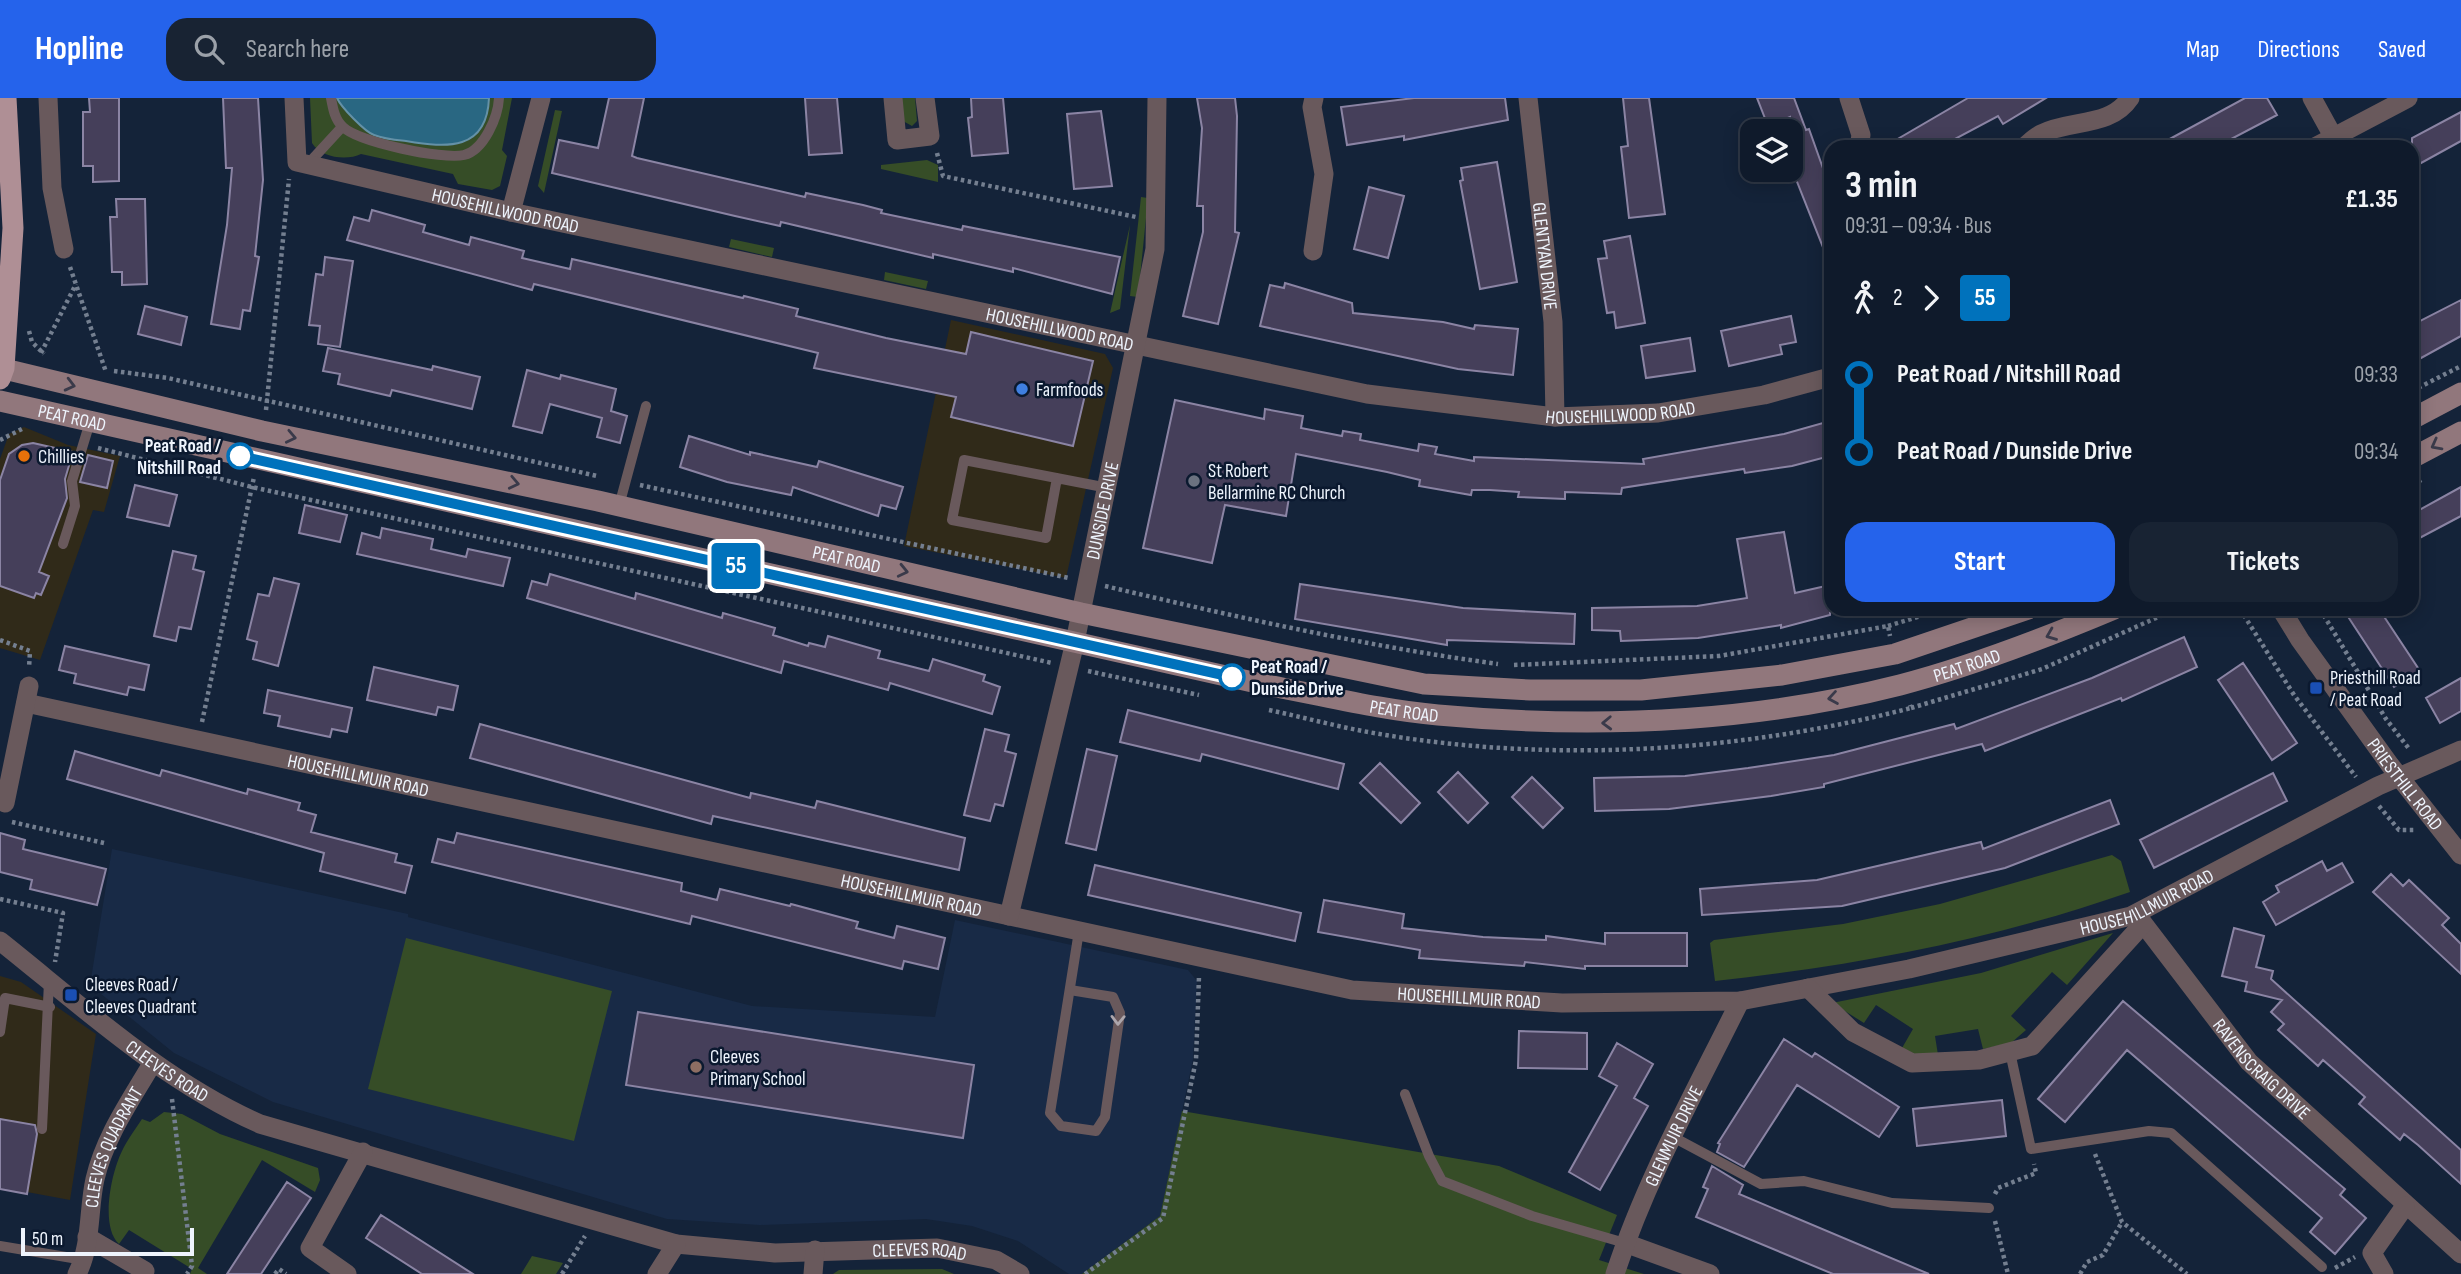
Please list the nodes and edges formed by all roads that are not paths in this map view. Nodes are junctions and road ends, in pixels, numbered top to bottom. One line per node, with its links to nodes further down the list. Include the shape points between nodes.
1 (6, 98): 26 (main road, via 13,228)
2 (48, 98): 23 (street, via 52,188)
3 (293, 98): 21 (street)
4 (331, 98): 16 (lane)
5 (499, 98): 16 (lane, via 481,145 464,155 374,142)
6 (541, 98): 22 (street)
7 (893, 98): 8 (street, via 897,140 929,136)
8 (925, 98)
9 (1157, 98): 25 (street, DUNSIDE DRIVE, via 1155,249)
10 (1314, 98): 24 (street, via 1324,174)
11 (1528, 98): 32 (street, GLENTYAN DRIVE, via 1553,322)
12 (1849, 98): 18 (street)
13 (2130, 98): 19 (street, via 2123,109 2042,133)
14 (2312, 98): 17 (street)
15 (2408, 98): 17 (street)
16 (342, 127): 21 (lane)
17 (2334, 138): 20 (street)
18 (1860, 140)
19 (2033, 140)
20 (2330, 140)
21 (303, 164): 22 (street, HOUSEHILLWOOD ROAD)
22 (511, 212): 25 (street, HOUSEHILLWOOD ROAD)
23 (64, 249)
24 (1312, 251)
25 (1138, 345): 32 (street, HOUSEHILLWOOD ROAD, via 1367,394); 37 (street, DUNSIDE DRIVE)
26 (1, 372): 38 (street, PEAT ROAD, one-way to 38)
27 (1824, 379): 32 (street, HOUSEHILLWOOD ROAD, via 1764,395 1658,413)
28 (2461, 393): 31 (street)
29 (0, 401): 33 (street, PEAT ROAD)
30 (646, 406): 38 (lane)
31 (2419, 415)
32 (1555, 417)
33 (90, 422): 39 (lane, via 72,481 75,506); 44 (street, PEAT ROAD)
34 (2461, 432): 35 (street, one-way to 35)
35 (2419, 454)
36 (1057, 478): 36 (lane, via 964,460 952,520 1046,538); 37 (lane)
37 (1108, 488): 40 (street, DUNSIDE DRIVE)
38 (619, 506): 40 (street, PEAT ROAD, one-way to 40)
39 (63, 544)
40 (1081, 612): 41 (street, PEAT ROAD, via 1424,684 1530,690 1627,690 1782,675 1895,654); 44 (street, DUNSIDE DRIVE)
41 (2007, 616)
42 (2097, 616): 44 (street, PEAT ROAD, one-way to 44, via 2043,638 1869,692 1753,711 1605,724 1435,715 1266,685)
43 (2285, 616): 46 (street, PRIESTHILL ROAD)
44 (1075, 642): 49 (street, DUNSIDE DRIVE)
45 (2461, 750): 46 (street, HOUSEHILLMUIR ROAD)
46 (2398, 776): 48 (street, PRIESTHILL ROAD); 50 (street, HOUSEHILLMUIR ROAD)
47 (5, 803): 49 (street, HOUSEHILLMUIR ROAD, via 28,695)
48 (2461, 855)
49 (1009, 916): 51 (street, HOUSEHILLMUIR ROAD)
50 (2139, 919): 54 (street, HOUSEHILLMUIR ROAD); 59 (street, HOUSEHILLMUIR ROAD, via 2032,1046); 65 (street, RAVENSCRAIG DRIVE, via 2249,1062)
51 (1079, 931): 55 (lane); 56 (street, HOUSEHILLMUIR ROAD, via 1352,990 1562,1003)
52 (0, 941): 53 (street, CLEEVES ROAD)
53 (50, 981): 57 (lane); 60 (street, CLEEVES ROAD)
54 (1808, 988): 56 (street, HOUSEHILLMUIR ROAD); 59 (street, HOUSEHILLMUIR ROAD, via 1853,1032 1912,1063 1979,1060)
55 (1070, 990): 55 (lane, one-way to 55, via 1113,997 1120,1013 1105,1117 1096,1131 1061,1126 1050,1113)
56 (1740, 1001): 63 (street, GLENMUIR DRIVE)
57 (50, 1007): 58 (lane, via 5,998); 62 (lane)
58 (0, 1032)
59 (2010, 1052): 74 (lane, via 2031,1149 2149,1131 2171,1133)
60 (160, 1067): 64 (street, CLEEVES ROAD, via 217,1105 260,1124); 67 (street, CLEEVES QUADRANT, via 104,1147)
61 (1405, 1094): 68 (lane, via 1442,1181 1532,1216)
62 (42, 1129)
63 (1672, 1138): 66 (lane, via 1761,1184 1804,1181 1892,1203); 68 (street, GLENMUIR DRIVE)
64 (362, 1152): 69 (street, CLEEVES ROAD); 76 (street, via 310,1248)
65 (2405, 1206): 72 (street, RAVENSCRAIG DRIVE); 82 (street, via 2372,1253)
66 (1989, 1208)
67 (87, 1237): 73 (street, CLEEVES QUADRANT); 75 (street, CLEEVES QUADRANT, via 145,1271)
68 (1625, 1243): 80 (street, GLENMUIR DRIVE); 81 (street)
69 (676, 1244): 71 (street, CLEEVES ROAD, via 775,1253); 77 (street)
70 (0, 1247): 73 (lane)
71 (815, 1250): 78 (street); 79 (street, CLEEVES ROAD, via 937,1248 996,1260)
72 (2461, 1254)
73 (81, 1267)
74 (2322, 1268)
75 (143, 1274)
76 (347, 1274)
77 (657, 1274)
78 (813, 1274)
79 (1020, 1274)
80 (1615, 1274)
81 (1710, 1274)
82 (2384, 1274)

